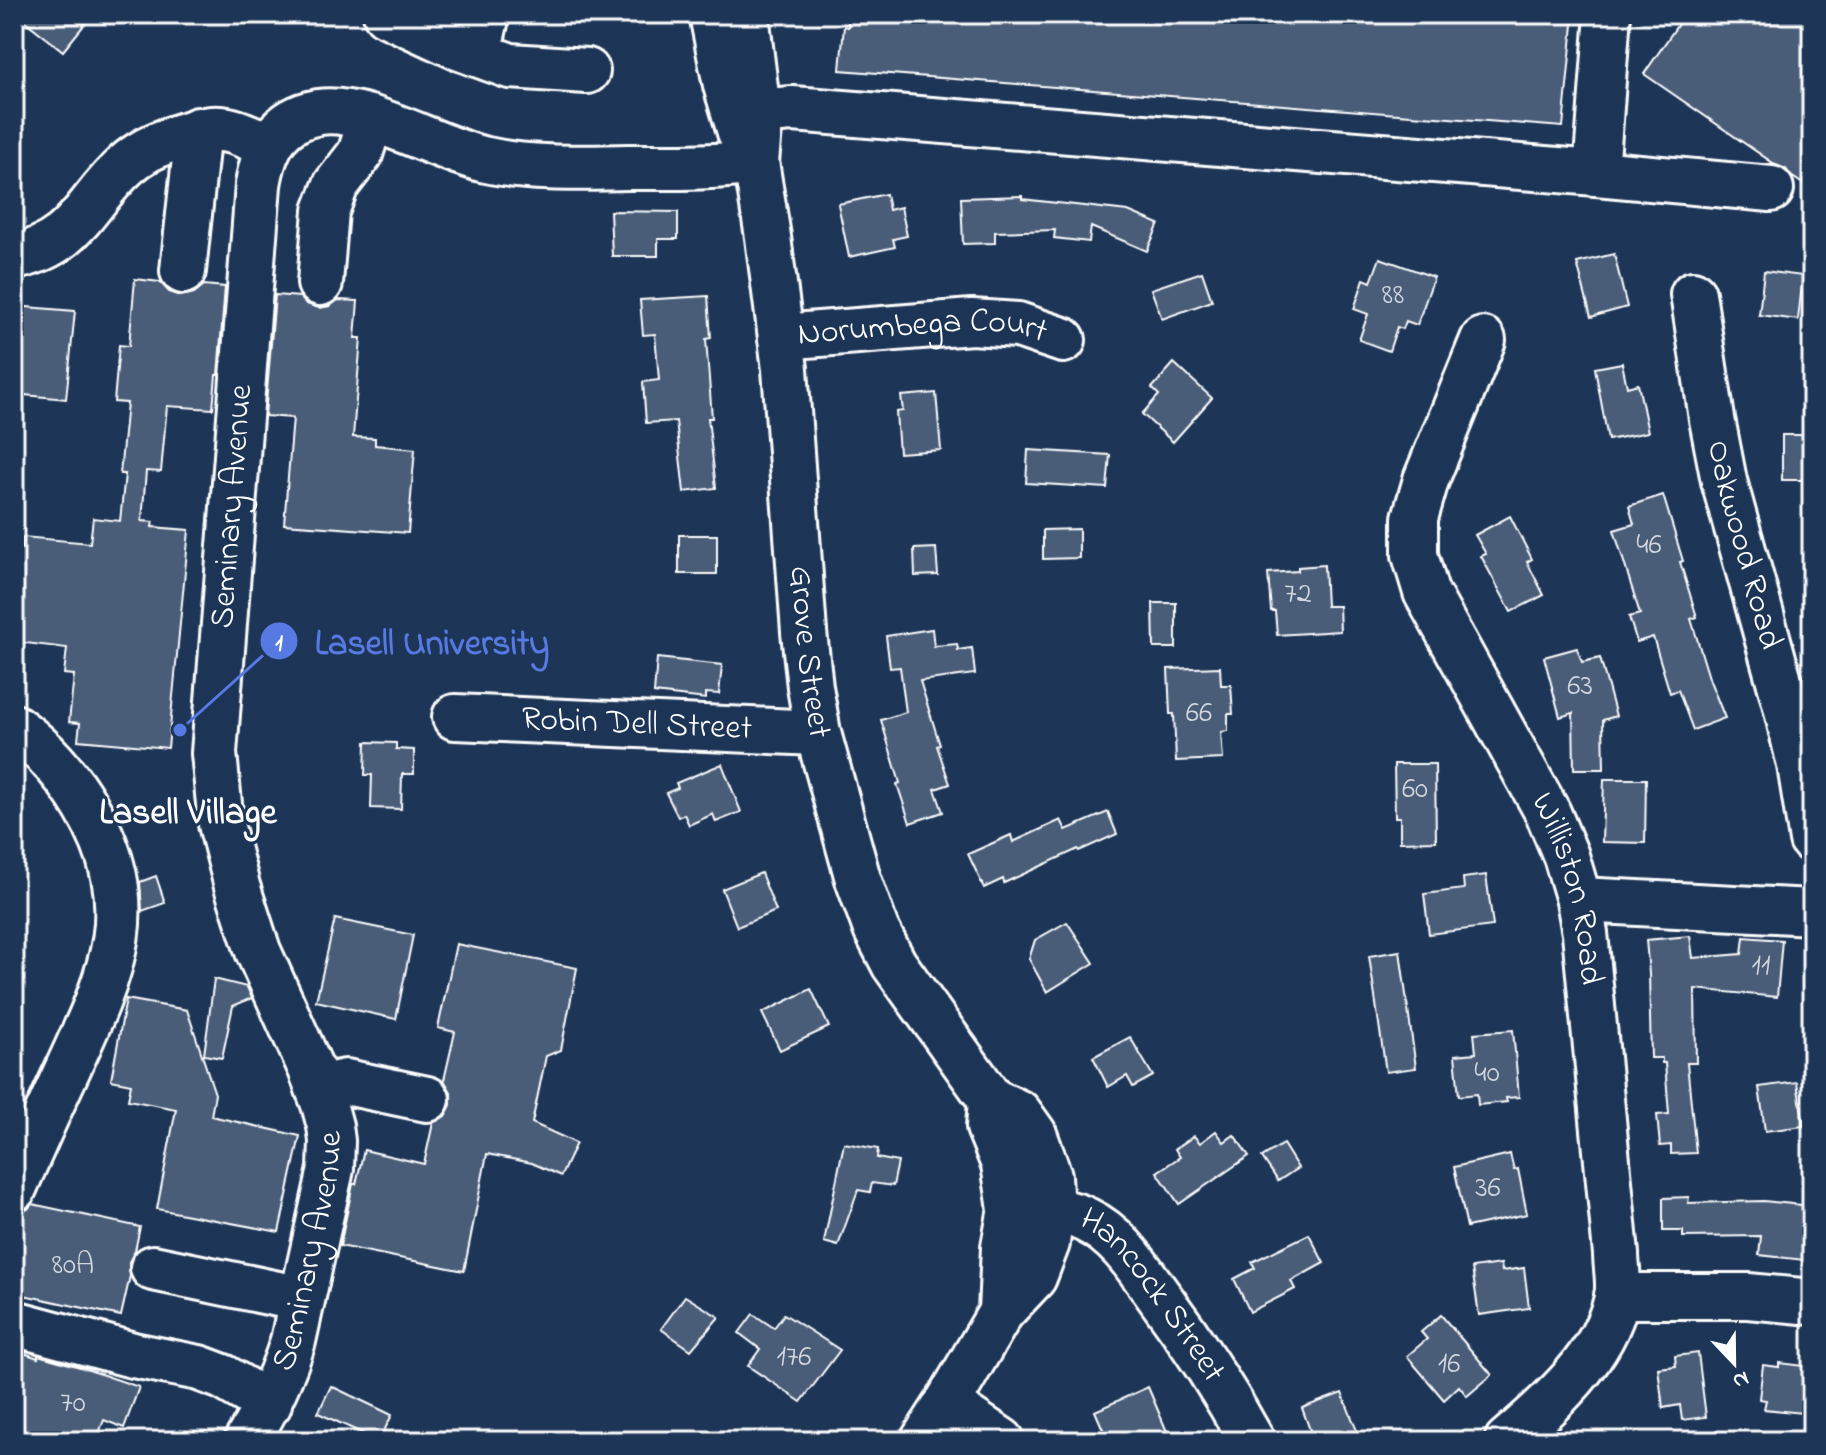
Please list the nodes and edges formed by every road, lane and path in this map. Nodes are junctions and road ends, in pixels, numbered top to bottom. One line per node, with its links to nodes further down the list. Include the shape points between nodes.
1 (386, 14): 5 (street)
2 (712, 14): 11 (street, Grove Street, via 732,108)
3 (746, 14): 7 (street, Grove Street)
4 (1608, 14): 12 (street)
5 (483, 34): 6 (street, via 510,66)
6 (587, 71)
7 (758, 112): 11 (street, Grove Street); 12 (street, via 806,110)
8 (371, 119): 10 (street, via 315,113 286,126); 11 (street, via 455,151 523,165); 16 (street, via 360,154 336,185 326,211)
9 (198, 130): 10 (street, via 231,130); 14 (street, via 136,157 63,237); 15 (street)
10 (269, 146): 27 (street, Seminary Avenue, via 258,185 214,753 221,824 244,911)
11 (756, 162): 18 (street, Grove Street)
12 (1596, 173): 13 (street)
13 (1771, 189)
14 (14, 257)
15 (183, 271)
16 (320, 283)
17 (1693, 294): 24 (street, Oakwood Road, via 1724,481 1785,702)
18 (781, 337): 19 (street, Norumbega Court, via 972,322 1018,325); 23 (street, Grove Street, via 804,632)
19 (1063, 340)
20 (1483, 340): 25 (street, Williston Road, via 1426,480 1415,518 1415,555 1426,592 1548,813)
21 (455, 717): 23 (street, Robin Dell Street)
22 (14, 727): 29 (street, via 56,763 95,822 113,870 117,911 114,951 102,991)
23 (818, 733): 30 (street, Grove Street, via 858,879 894,964 991,1100 1019,1113 1034,1134 1049,1176)
24 (1812, 840)
25 (1579, 900): 26 (street); 32 (street, Williston Road)
26 (1812, 912)
27 (318, 1088): 28 (street, via 348,1082); 33 (street, Seminary Avenue, via 330,1126 331,1169)
28 (427, 1099)
29 (14, 1188)
30 (1031, 1210): 36 (street, Grove Street, via 1047,1243 1034,1277 1001,1312); 40 (street, Hancock Street, via 1085,1219 1113,1237 1194,1344)
31 (153, 1268): 33 (street)
32 (1617, 1296): 34 (street, via 1748,1296); 41 (street, Williston Road, via 1587,1360)
33 (302, 1299): 37 (street, Seminary Avenue, via 284,1369)
34 (1812, 1302)
35 (14, 1323): 37 (street, via 223,1377)
36 (947, 1404): 38 (street, Grove Street); 39 (street)
37 (258, 1423)
38 (923, 1441)
39 (1002, 1441)
40 (1252, 1441)
41 (1507, 1441)

